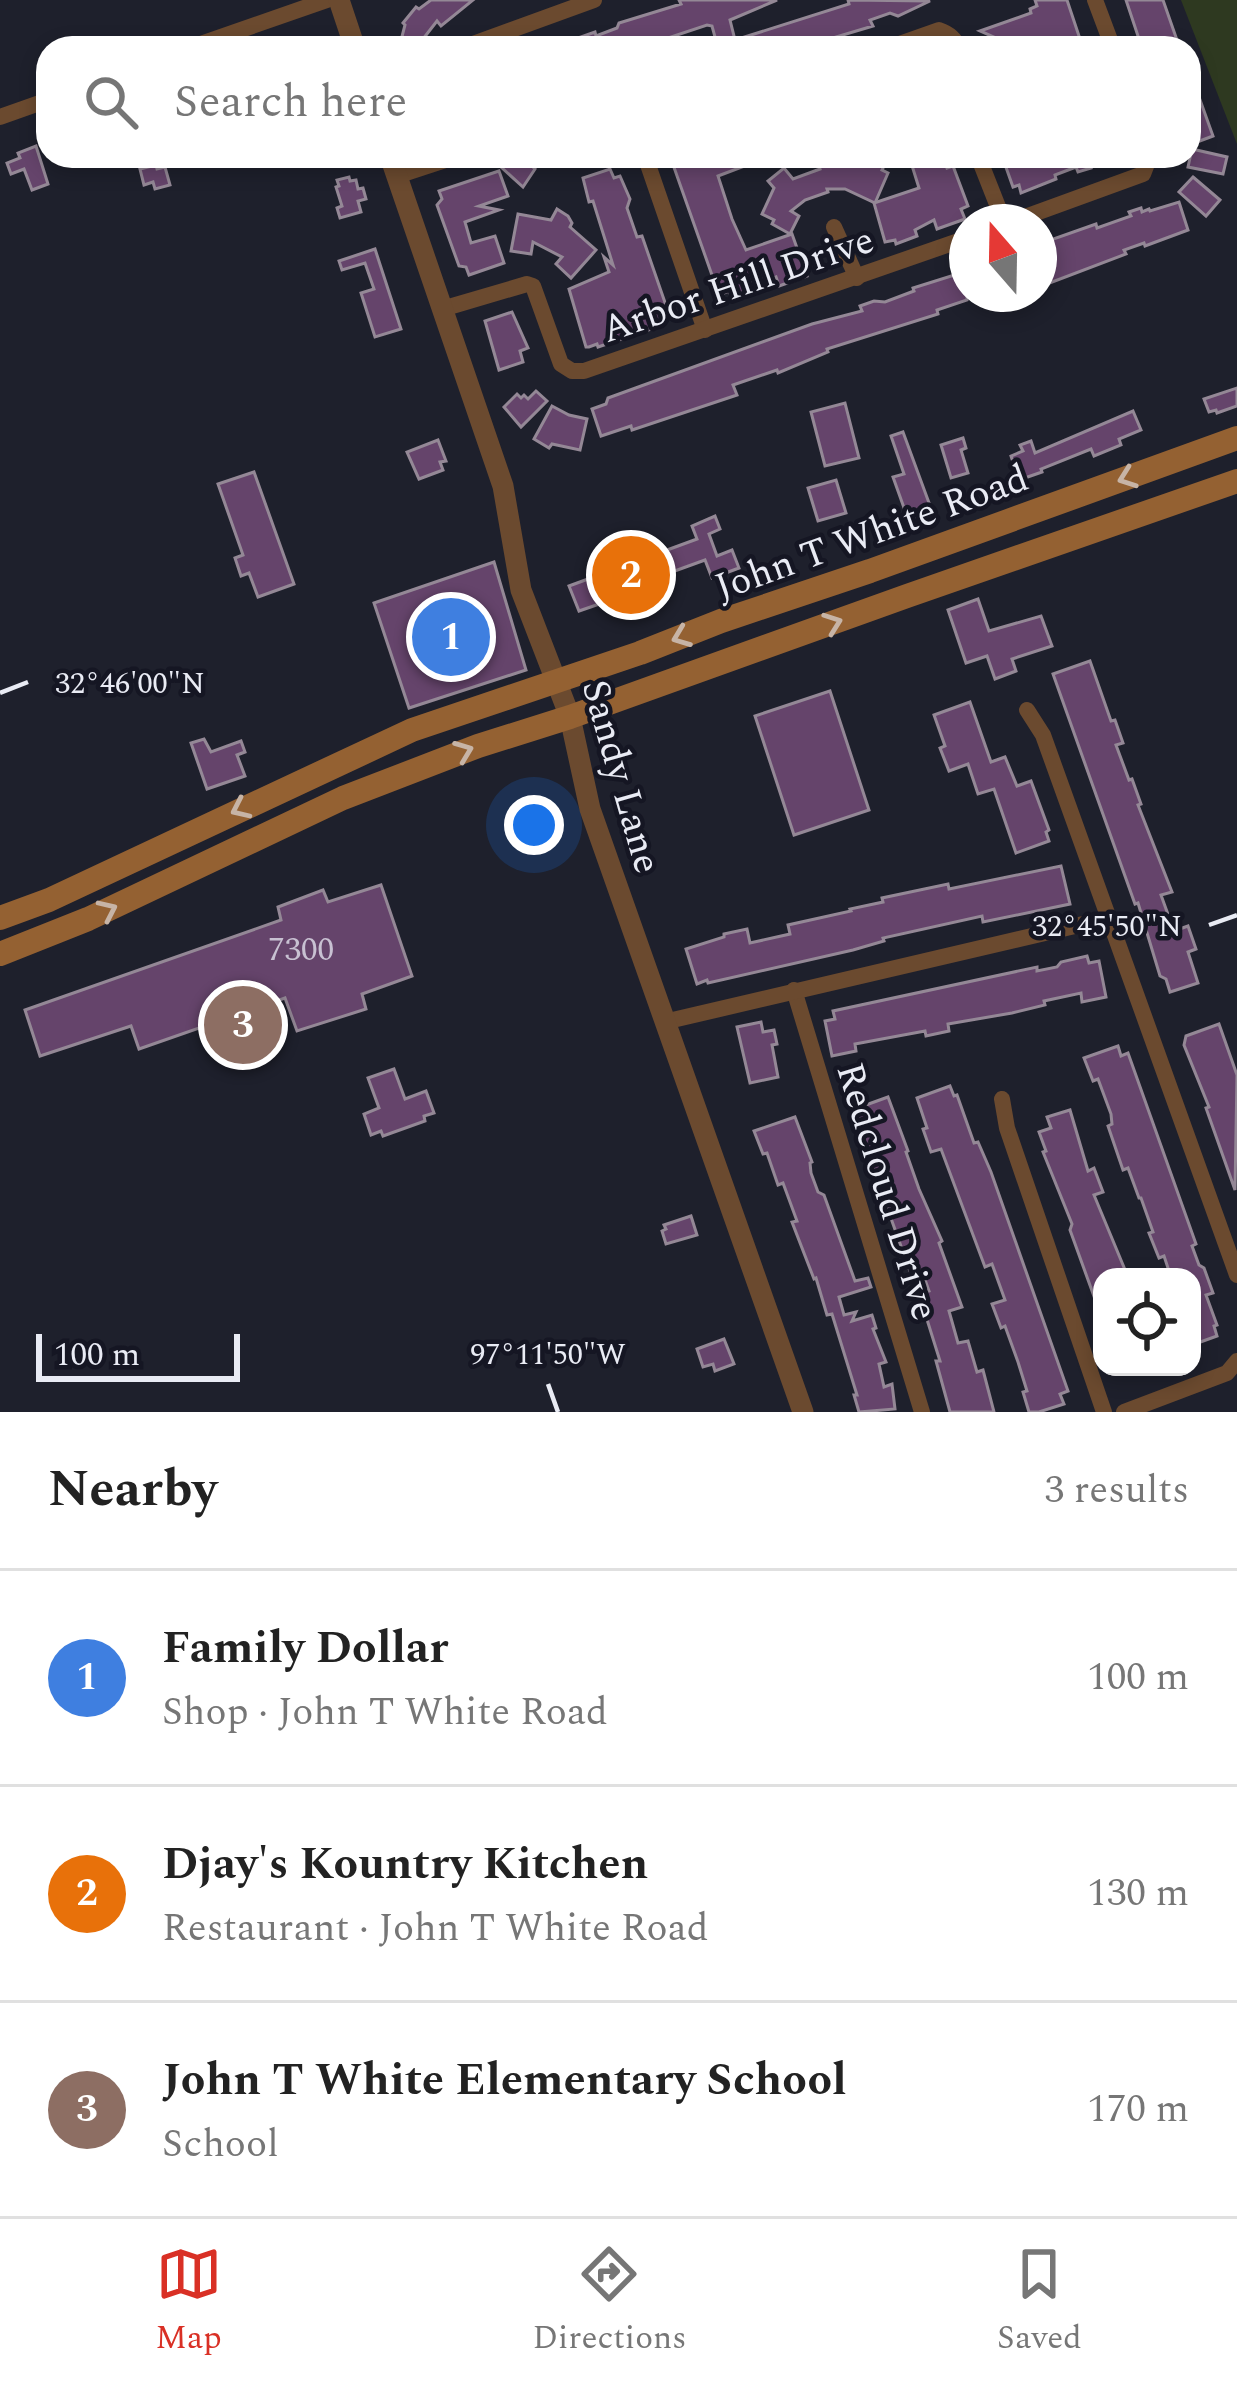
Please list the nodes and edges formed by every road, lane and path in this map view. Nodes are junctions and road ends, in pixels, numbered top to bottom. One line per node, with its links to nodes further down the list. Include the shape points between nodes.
1 (328, 0): 5 (street)
2 (339, 0): 6 (street)
3 (594, 0): 7 (street)
4 (1095, 0): 10 (street)
5 (224, 36)
6 (351, 36)
7 (495, 36)
8 (922, 36): 9 (street)
9 (950, 36)
10 (1108, 36)
11 (36, 104): 12 (street)
12 (0, 117)
13 (394, 168): 22 (street, Sandy Lane)
14 (649, 168): 23 (street)
15 (981, 168): 17 (street)
16 (1146, 168): 18 (street)
17 (998, 204)
18 (1057, 205)
19 (834, 227): 21 (street)
20 (949, 245): 21 (street, Arbor Hill Drive)
21 (857, 278): 23 (street, Arbor Hill Drive)
22 (442, 309): 23 (street, Arbor Hill Drive, via 533,286 561,364 572,371); 26 (street, Sandy Lane, via 503,486 521,590)
23 (705, 330)
24 (1237, 438): 26 (main road, John T White Road, one-way to 26)
25 (1237, 482): 28 (main road, John T White Road, one-way to 25)
26 (557, 680): 28 (street, Sandy Lane); 29 (main road, John T White Road, via 412,730)
27 (1027, 710): 31 (street)
28 (570, 717): 30 (main road, John T White Road, one-way to 28); 35 (street, Sandy Lane, via 590,809)
29 (287, 787): 30 (main road); 32 (main road, John T White Road, one-way to 32)
30 (299, 818): 33 (main road, John T White Road, one-way to 30)
31 (1109, 917): 34 (street); 37 (street)
32 (0, 918)
33 (0, 954)
34 (794, 990): 35 (street); 40 (street, Redcloud Drive)
35 (664, 1022): 39 (street, Sandy Lane)
36 (1002, 1100): 41 (street)
37 (1237, 1275)
38 (1237, 1361): 42 (street, via 1227,1373)
39 (803, 1412)
40 (922, 1412)
41 (1104, 1412)
42 (1124, 1412)

